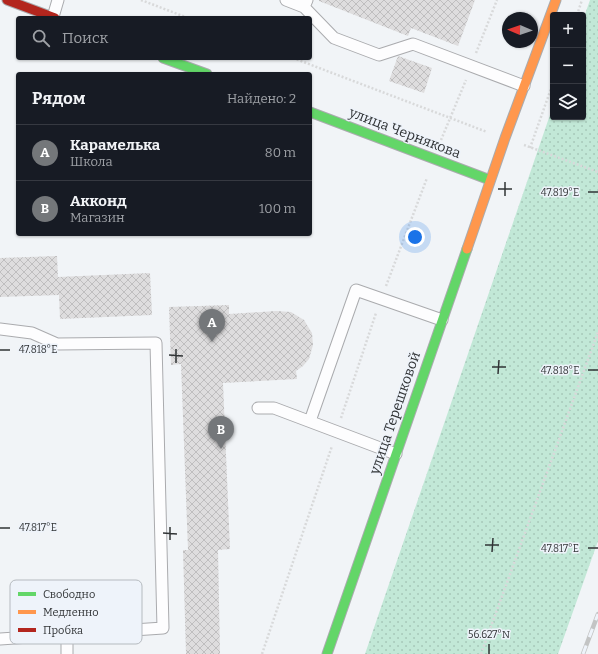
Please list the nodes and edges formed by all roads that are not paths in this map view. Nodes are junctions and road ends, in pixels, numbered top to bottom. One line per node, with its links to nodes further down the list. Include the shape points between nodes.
1 (7, 0): 6 (main road)
2 (58, 0): 7 (lane)
3 (286, 0): 5 (lane)
4 (556, 0): 10 (main road, улица Терешковой)
5 (305, 3): 10 (lane, via 334,38 379,56 413,44)
6 (49, 16)
7 (54, 16)
8 (168, 60): 9 (main road)
9 (201, 72)
10 (524, 86): 12 (main road, улица Терешковой)
11 (312, 113): 12 (main road, улица Чернякова)
12 (490, 180): 13 (main road, улица Терешковой)
13 (442, 320): 16 (lane, via 356,290); 17 (main road, улица Терешковой)
14 (0, 329): 18 (lane, via 32,333 57,344 156,343 163,628)
15 (258, 408): 16 (lane, via 274,408)
16 (310, 421): 17 (lane)
17 (396, 454): 21 (main road, улица Терешковой)
18 (142, 629)
19 (10, 638): 20 (lane)
20 (0, 639)
21 (327, 654)

